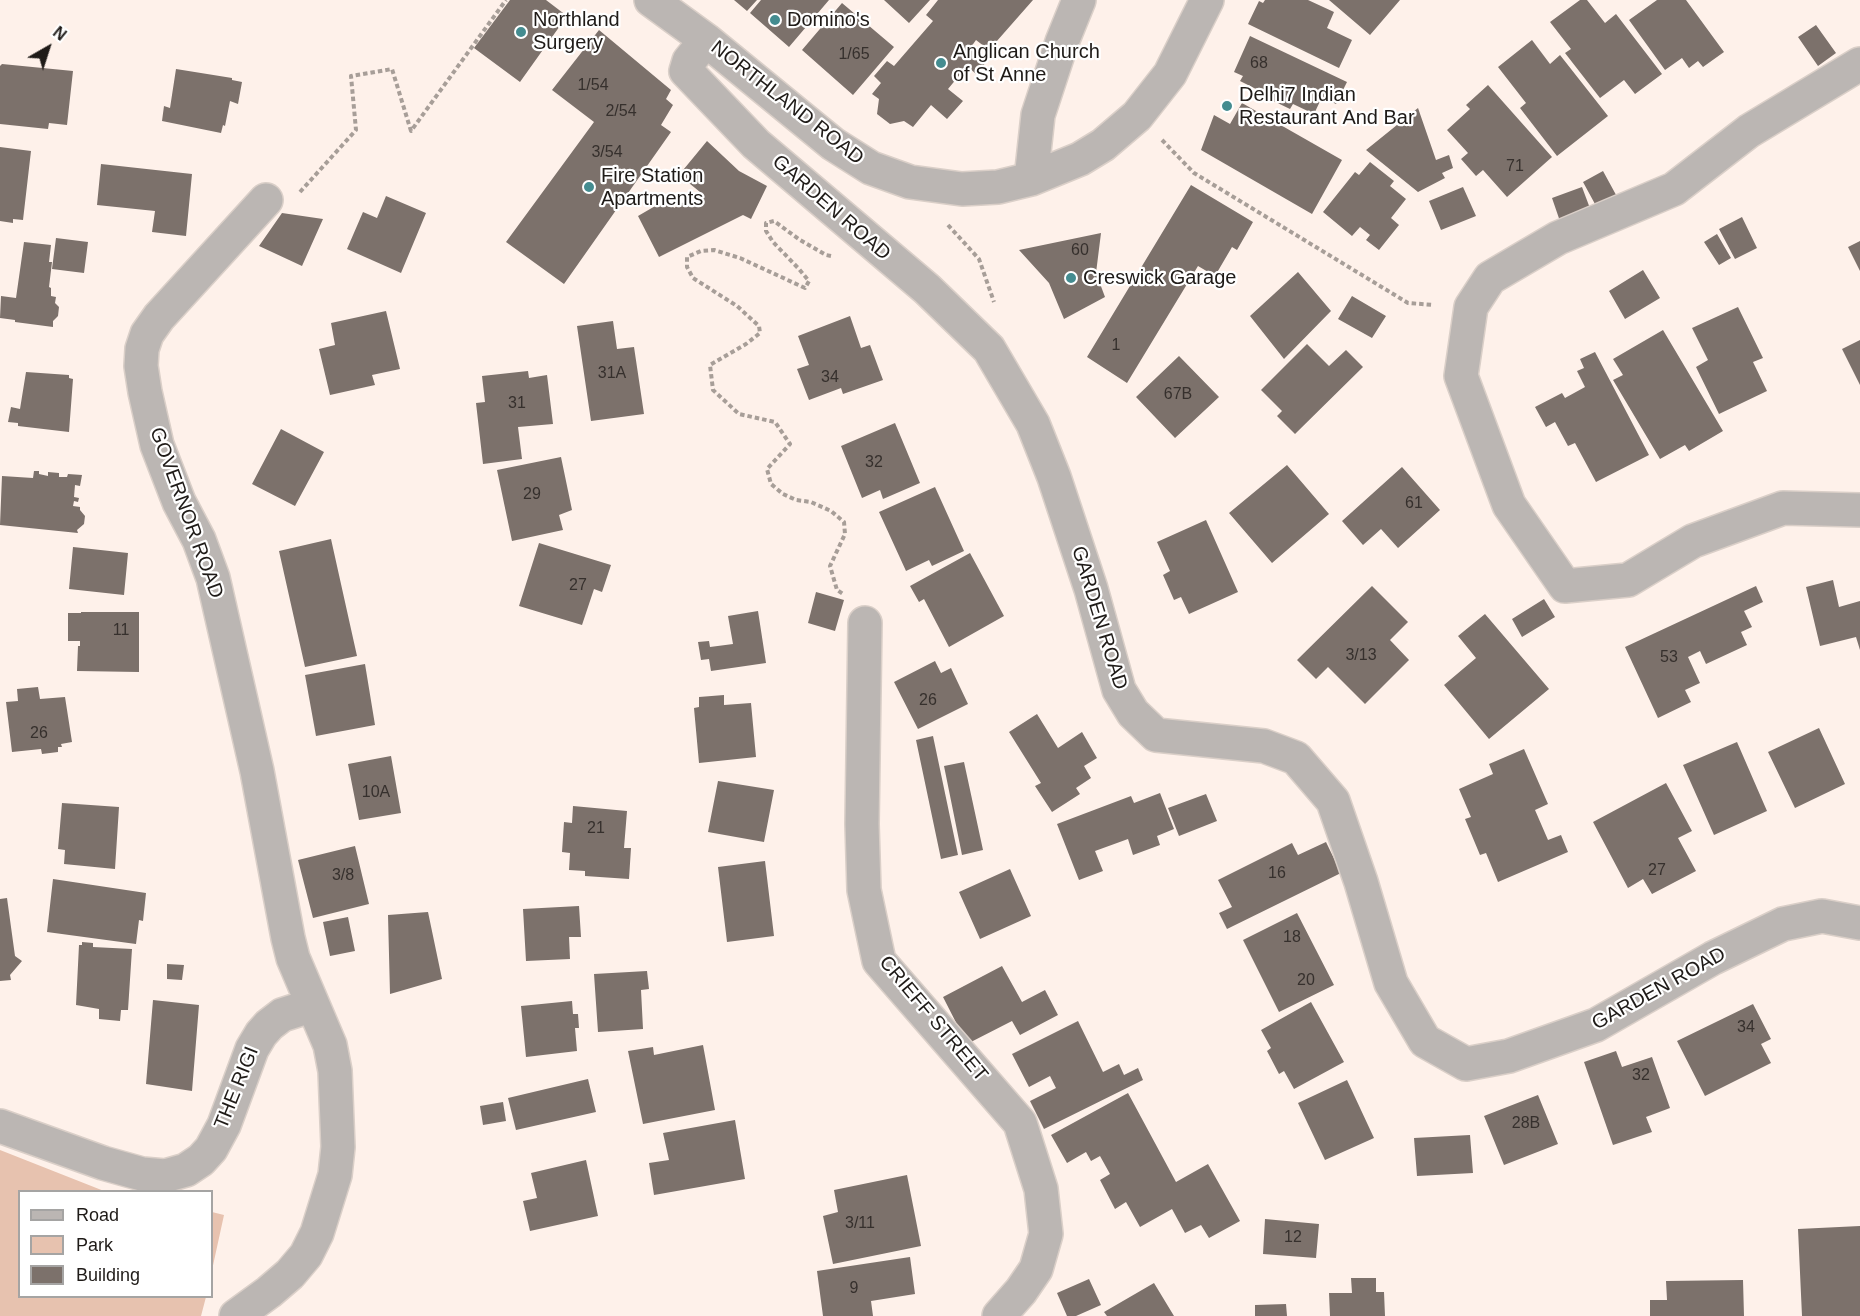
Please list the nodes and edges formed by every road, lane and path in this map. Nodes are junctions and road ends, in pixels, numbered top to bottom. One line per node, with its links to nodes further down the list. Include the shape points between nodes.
1 (506, 0): 10 (path, via 411,131 392,69 351,76 356,130 290,204)
2 (651, 0): 5 (street, NORTHLAND ROAD)
3 (1078, 0): 8 (street, via 1038,115)
4 (1207, 0): 7 (street, NORTHLAND ROAD, via 1170,74)
5 (706, 40): 9 (street, NORTHLAND ROAD, via 833,144 871,168); 11 (street, GARDEN ROAD, via 686,71 756,144)
6 (1860, 64): 12 (street, via 1749,131 1674,189 1558,238 1490,278)
7 (1137, 116): 8 (street, NORTHLAND ROAD, via 1080,159); 12 (path, via 1194,172 1408,303)
8 (1031, 179): 9 (street, NORTHLAND ROAD, via 998,187 962,189)
9 (910, 182): 13 (path, via 978,259)
10 (266, 200): 17 (street, GOVERNOR ROAD, via 159,317 147,334 141,366 157,445 213,578 257,771 288,938)
11 (869, 241): 15 (path, via 851,260 826,255 774,221 766,223 772,242 809,281 806,288 714,250 687,257 693,278 737,306 759,326 760,333 710,365 713,390 739,414 776,422 790,444 767,469 771,484 795,500 831,511 844,522 845,534 830,566 837,590 856,604); 16 (street, GARDEN ROAD, via 989,349 1034,424 1076,544 1119,690 1133,713 1156,735 1264,746 1296,759 1333,801 1391,983 1425,1041 1466,1064 1509,1056 1596,1025 1713,958 1783,924 1822,916)
12 (1471, 307): 14 (street, via 1461,376 1509,505 1565,586 1628,580 1694,541 1783,508)
13 (997, 308)
14 (1860, 510)
15 (865, 622): 20 (street, CRIEFF STREET, via 864,890 879,961 1020,1123 1041,1189 1046,1234 1036,1269)
16 (1860, 923)
17 (313, 1005): 18 (street, THE RIGI, via 282,1016 261,1034 212,1149 186,1170 165,1176 142,1174); 19 (street, via 330,1045 335,1071 335,1175 306,1255 290,1274)
18 (0, 1126)
19 (236, 1316)
20 (999, 1316)

